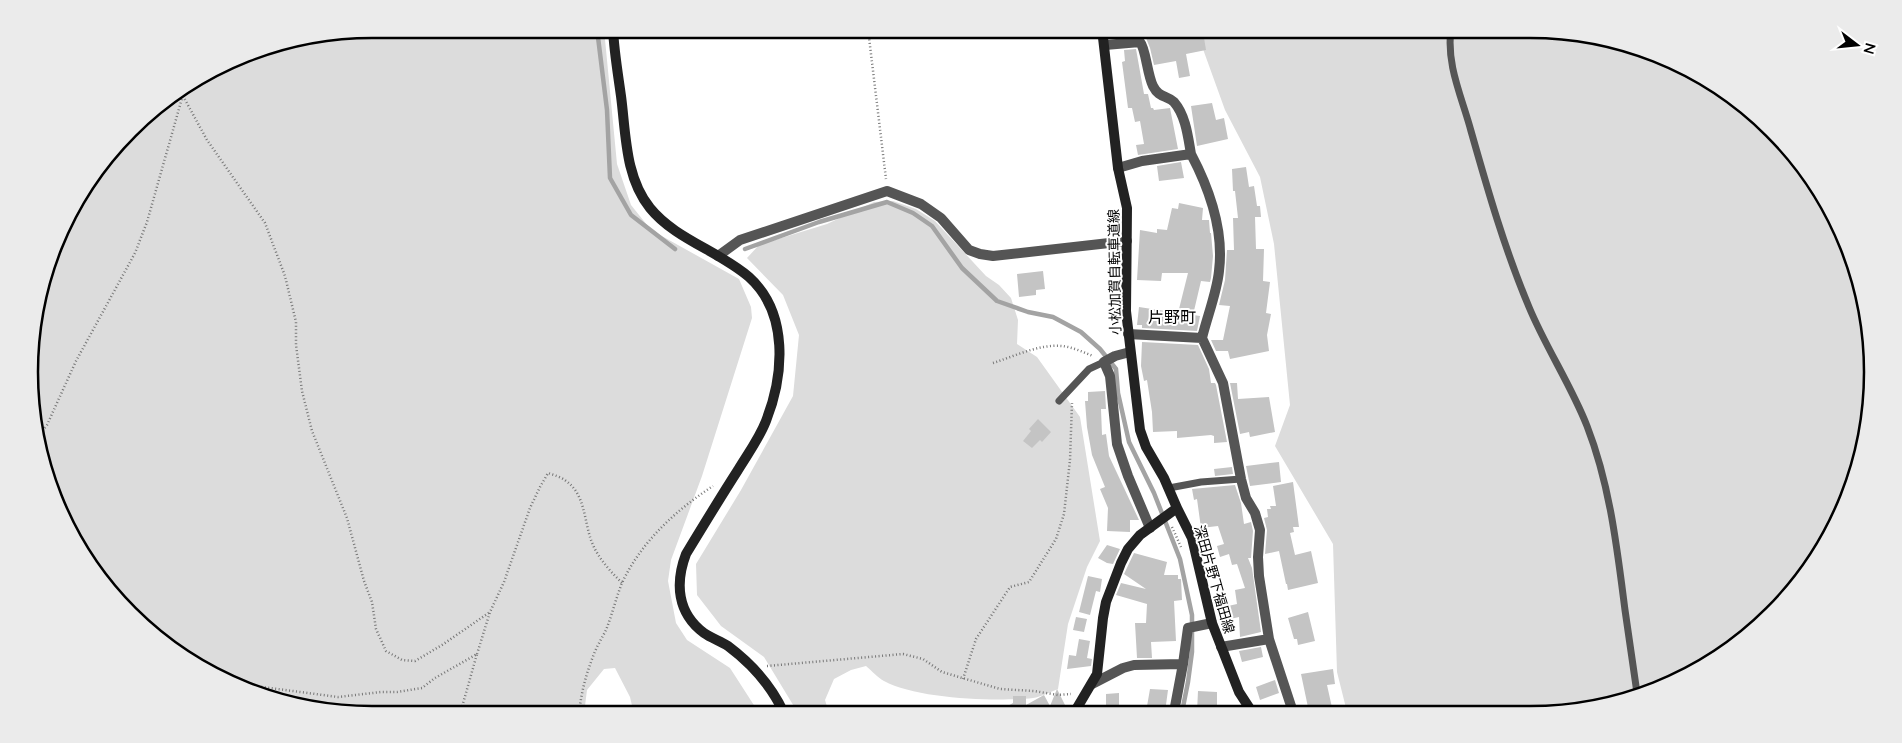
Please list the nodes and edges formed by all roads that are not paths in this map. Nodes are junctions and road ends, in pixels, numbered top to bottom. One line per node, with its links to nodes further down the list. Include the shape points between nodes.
1 (614, 38): 8 (main road, via 630,166 638,189 650,208 669,225)
2 (1104, 38): 4 (main road, 小松加賀自転車道線)
3 (1450, 38): 23 (lane, via 1454,79 1503,240 1529,307 1587,427 1604,482 1617,542)
4 (1105, 45): 5 (street, via 1142,44 1153,86 1160,96 1173,101 1186,125); 6 (main road, 小松加賀自転車道線)
5 (1191, 154): 6 (street); 10 (street, via 1215,215 1220,240 1219,273)
6 (1118, 168): 7 (main road, 小松加賀自転車道線, via 1127,208)
7 (1127, 241): 8 (street, via 993,256 980,254 969,250 941,218 921,204 887,191 740,240); 9 (main road, 小松加賀自転車道線)
8 (718, 256): 24 (main road, via 761,288 770,305 777,323 779,349 776,384 766,422 686,554 678,583 686,614 694,625 752,667)
9 (1128, 334): 10 (street); 11 (main road, 小松加賀自転車道線)
10 (1202, 338): 14 (street, via 1223,383)
11 (1130, 352): 12 (street); 15 (main road, 小松加賀自転車道線, via 1140,430)
12 (1104, 362): 13 (lane, via 1089,369); 17 (street, via 1110,376 1117,444)
13 (1059, 401)
14 (1241, 479): 15 (lane); 19 (street, via 1260,530 1259,576)
15 (1168, 488): 16 (main road, 小松加賀自転車道線)
16 (1177, 508): 17 (main road); 18 (main road, 深田片野下福田線, via 1192,538)
17 (1150, 528): 22 (main road, via 1128,549 1114,581 1103,618 1097,674)
18 (1212, 624): 20 (main road, 深田片野下福田線); 21 (street, via 1188,628)
19 (1269, 639): 20 (street); 28 (street)
20 (1221, 647): 27 (main road, 深田片野下福田線)
21 (1183, 664): 22 (street, via 1123,668); 26 (street)
22 (1090, 688): 25 (main road)
23 (1636, 688)
24 (780, 706)
25 (1078, 706)
26 (1175, 706)
27 (1248, 706)
28 (1291, 706)

